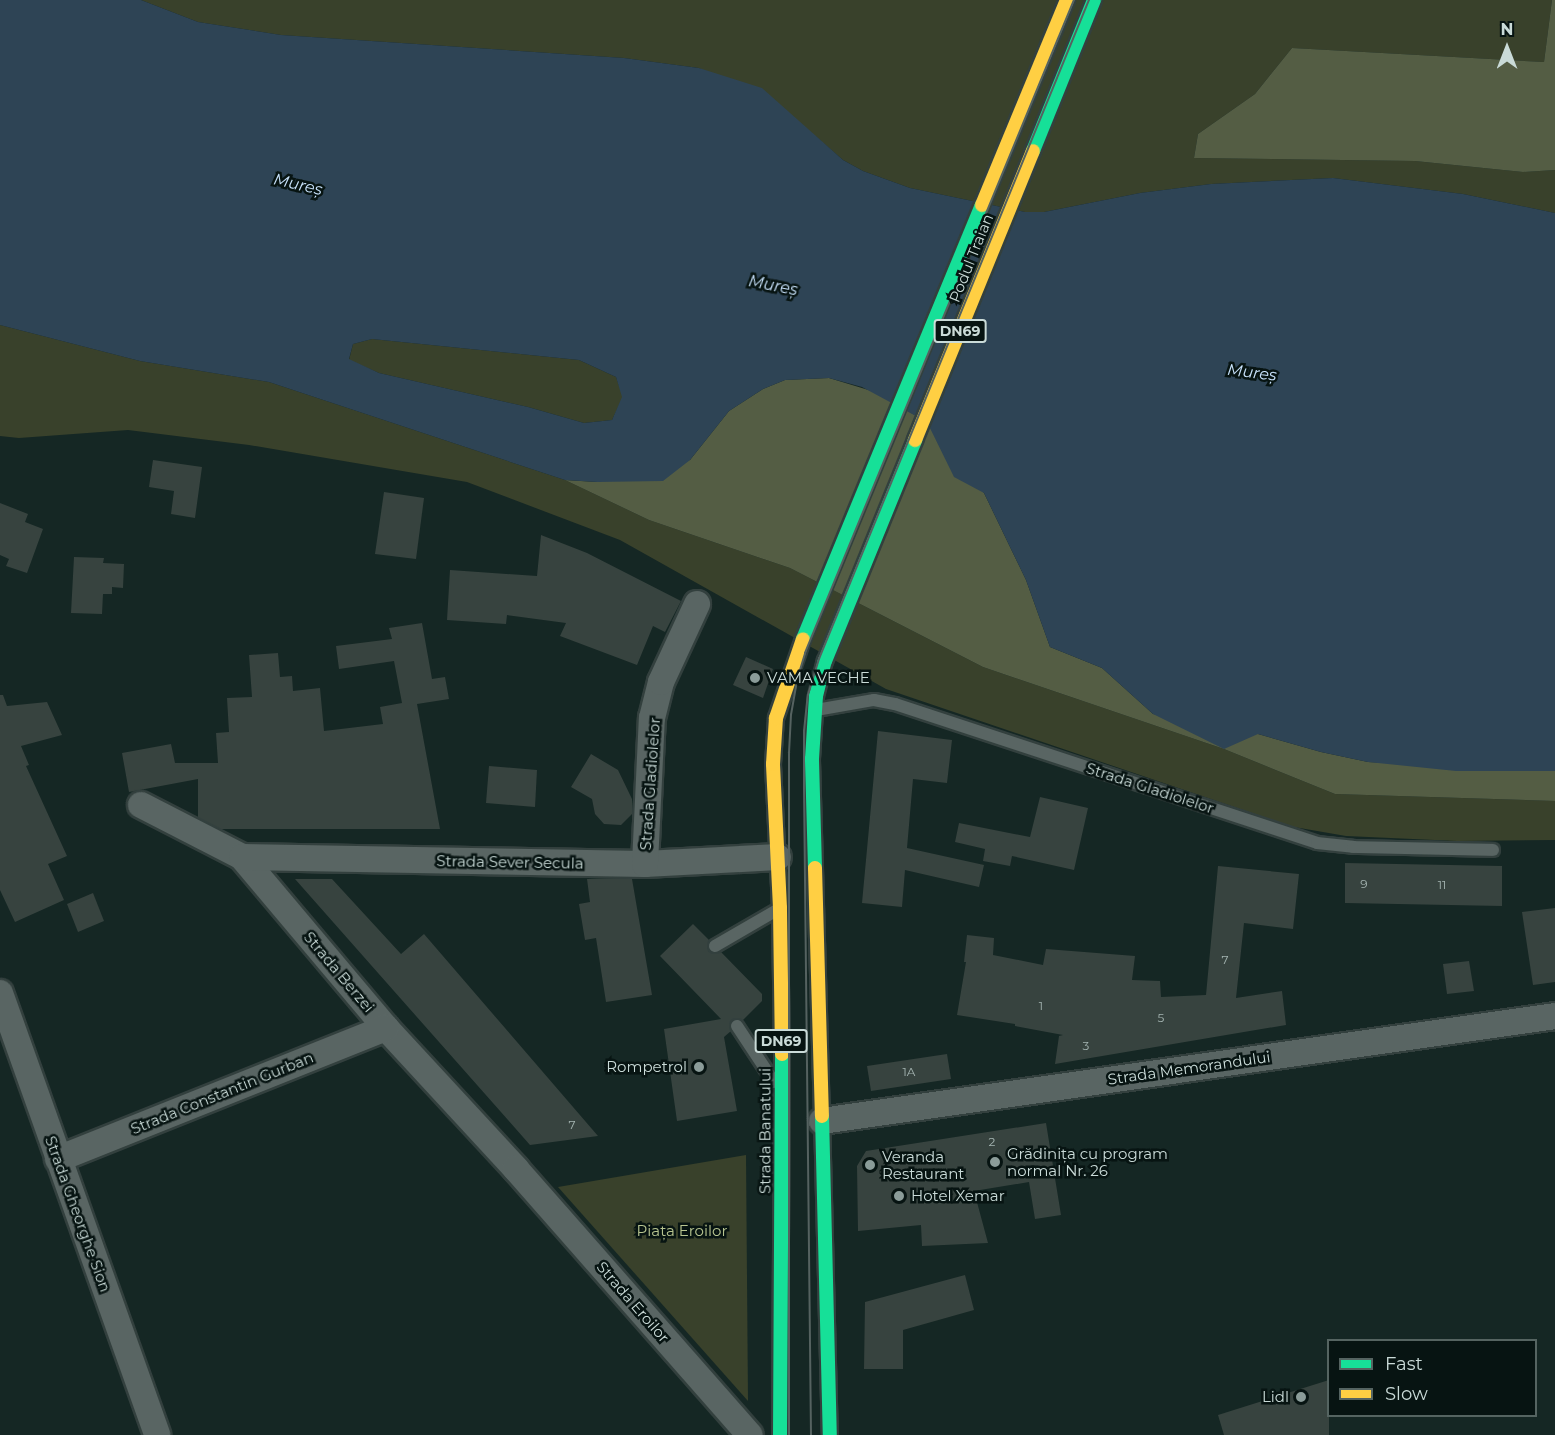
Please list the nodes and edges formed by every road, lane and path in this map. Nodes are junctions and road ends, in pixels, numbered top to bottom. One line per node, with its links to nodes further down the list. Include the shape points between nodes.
1 (1066, 0): 4 (main road, Podul Traian / DN69)
2 (1094, 0): 5 (main road, Podul Traian / DN69, via 825,661)
3 (697, 604): 10 (street, Strada Gladiolelor, via 661,682 652,718)
4 (799, 650): 9 (main road, Strada Banatului / DN69, via 776,718 773,742)
5 (814, 711): 7 (lane, Strada Gladiolelor, via 874,700 895,704 1317,843); 18 (main road, DN69)
6 (141, 805): 8 (street, Strada Berzei)
7 (1493, 850)
8 (242, 857): 10 (street, Strada Sever Secula); 16 (street, Strada Berzei)
9 (778, 857): 10 (street, Strada Sever Secula); 11 (main road, Strada Banatului / DN69)
10 (645, 864)
11 (780, 908): 12 (lane); 17 (main road, Strada Banatului / DN69)
12 (715, 946)
13 (0, 993): 19 (street, Strada Gheorghe Sion)
14 (1555, 1016): 18 (street, Strada Memorandului)
15 (736, 1026): 17 (lane)
16 (386, 1028): 19 (street, Strada Constantin Gurban); 20 (street, Strada Berzei)
17 (782, 1091): 23 (main road, Strada Banatului / DN69)
18 (822, 1120): 24 (main road, DN69)
19 (58, 1159): 21 (street, Strada Gheorghe Sion)
20 (516, 1169): 22 (street, Strada Eroilor)
21 (157, 1435)
22 (750, 1435)
23 (780, 1435)
24 (830, 1435)

